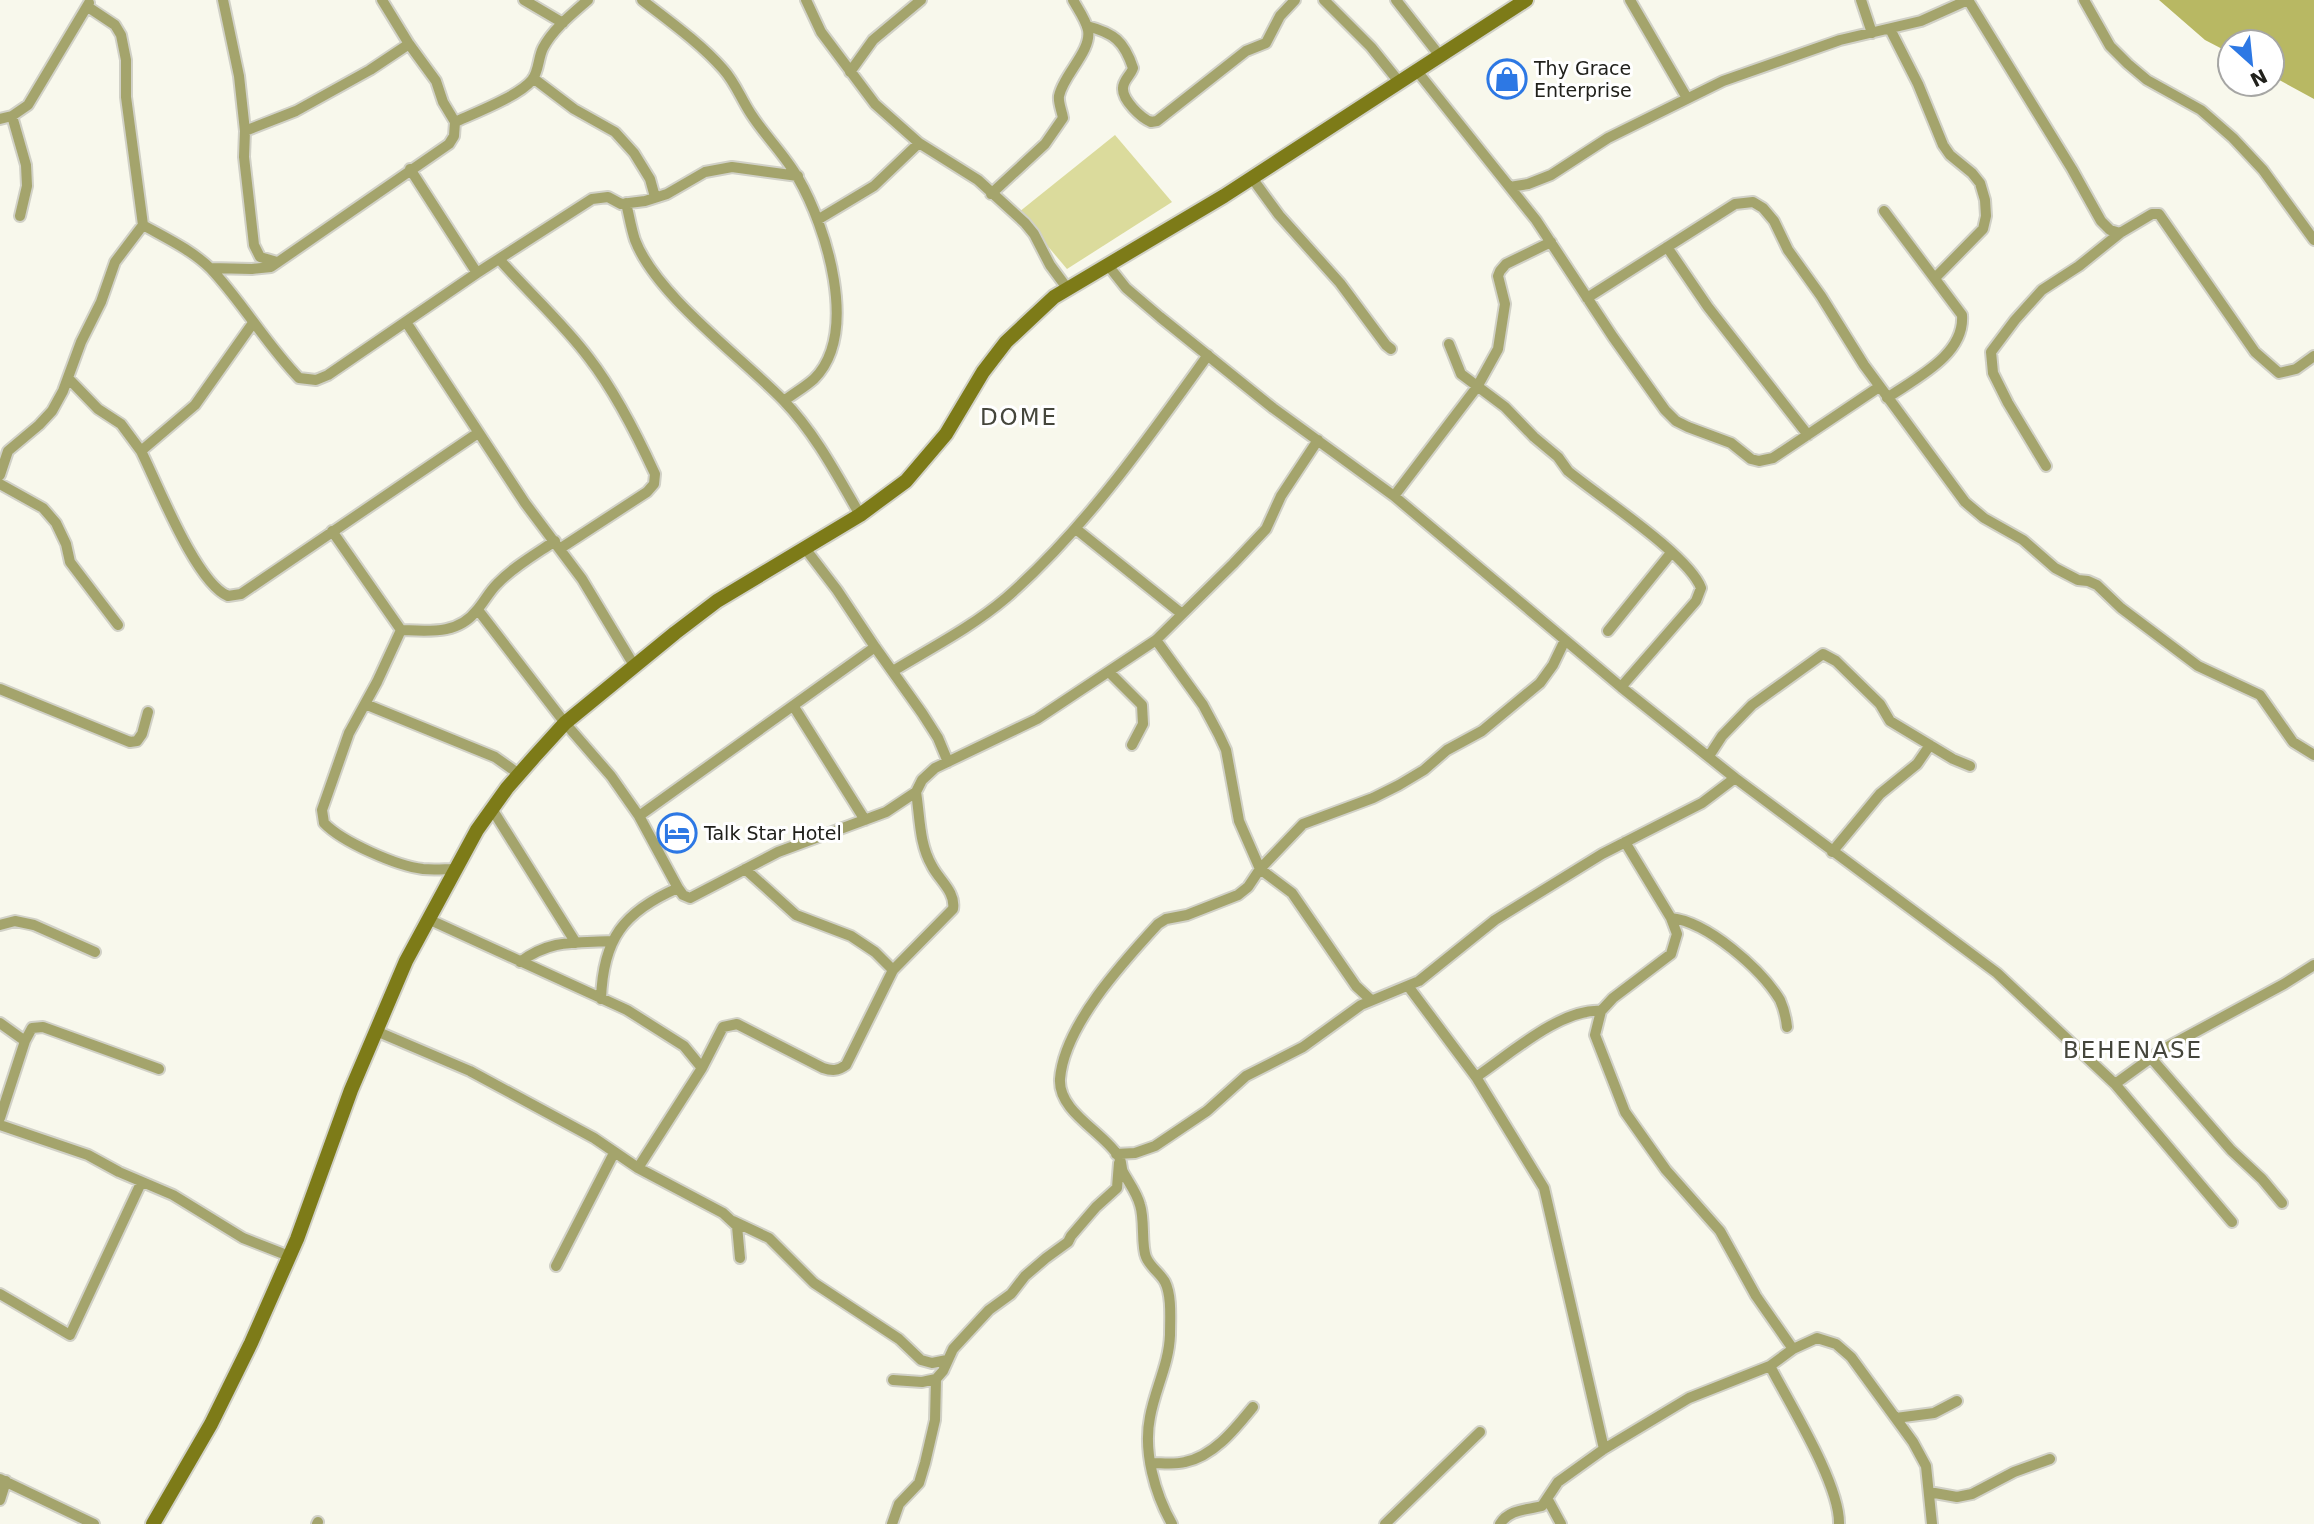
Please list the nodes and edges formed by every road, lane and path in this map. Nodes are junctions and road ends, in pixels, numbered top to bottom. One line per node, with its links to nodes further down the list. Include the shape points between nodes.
1 (223, 0): 33 (street)
2 (382, 0): 23 (street)
3 (524, 0): 19 (street)
4 (588, 0): 19 (street)
5 (642, 0): 36 (street, via 722,68)
6 (806, 0): 26 (street, via 821,32)
7 (921, 0): 26 (street, via 873,40)
8 (1073, 0): 20 (street)
9 (1295, 0): 20 (street, via 1266,43 1246,51 1151,122 1125,97 1124,85 1133,68 1117,40)
10 (1324, 0): 28 (street)
11 (1396, 0): 24 (street)
12 (1526, 0): 18 (street)
13 (1630, 0): 29 (street)
14 (1861, 0): 22 (street)
15 (1968, 0): 21 (street, via 1931,18); 46 (street, via 2101,221)
16 (2084, 0): 47 (street, via 2110,46 2147,80 2201,110 2233,138 2263,170)
17 (89, 4): 30 (street, via 28,105); 45 (street, via 115,25 124,46)
18 (1511, 5): 24 (street)
19 (563, 23): 27 (street, via 542,49)
20 (1087, 26): 39 (street, via 1088,39 1061,88 1063,118 1045,144)
21 (1890, 29): 22 (street); 55 (street, via 1943,145 1980,183 1985,200 1983,229)
22 (1872, 33): 29 (street, via 1755,69)
23 (409, 44): 32 (street, via 436,81); 33 (street, via 296,111)
24 (1440, 56): 25 (street)
25 (1417, 71): 28 (street); 38 (street)
26 (850, 72): 34 (street, via 875,104)
27 (533, 78): 32 (street, via 500,102); 40 (street, via 615,132 634,153)
28 (1400, 83): 37 (street)
29 (1687, 97): 38 (street, via 1551,175)
30 (12, 116): 31 (street); 43 (street, via 26,165)
31 (0, 119)
32 (455, 122): 35 (street, via 449,144)
33 (245, 131): 51 (street, via 254,245 260,257)
34 (919, 143): 39 (street, via 978,180); 44 (street, via 874,186)
35 (410, 169): 51 (street); 54 (street)
36 (797, 176): 40 (street, via 718,168); 44 (street)
37 (1252, 178): 52 (street); 61 (street)
38 (1510, 187): 48 (street)
39 (991, 194): 56 (street, via 1034,234)
40 (656, 197): 41 (street)
41 (626, 203): 50 (street, via 607,197 592,199); 68 (street, via 636,242 656,276)
42 (1884, 211): 55 (street)
43 (20, 216)
44 (819, 219): 68 (street, via 835,288 836,325 826,360 814,378)
45 (143, 225): 53 (street); 64 (street, via 115,262)
46 (2120, 233): 63 (street, via 2159,214 2270,367 2287,373); 73 (street, via 2042,290 1992,352 1993,373)
47 (2314, 240)
48 (1551, 242): 57 (street); 65 (street, via 1500,271 1505,304 1499,344)
49 (1667, 247): 57 (street); 66 (street, via 1735,204 1753,202 1763,208); 70 (street)
50 (499, 259): 54 (street); 80 (street, via 590,359 655,474 647,492)
51 (277, 262): 53 (street, via 252,269)
52 (1107, 264): 56 (street); 62 (street, via 1126,288)
53 (210, 268): 59 (street)
54 (477, 273): 58 (street)
55 (1935, 278): 67 (street, via 1962,315 1959,338 1947,355)
56 (1067, 288): 77 (street, via 1006,342 946,433 906,481)
57 (1587, 298): 70 (street, via 1676,421 1721,438 1759,461 1773,458)
58 (406, 322): 59 (street, via 328,375 308,380 299,378); 69 (street)
59 (253, 323): 72 (street, via 195,404)
60 (1449, 344): 65 (street, via 1457,368)
61 (1391, 349)
62 (1208, 355): 71 (street); 78 (street)
63 (2314, 356)
64 (68, 377): 72 (street, via 98,410 121,424); 74 (street, via 51,411 8,451)
65 (1477, 387): 76 (street); 82 (street, via 1505,407 1574,475)
66 (1879, 387): 67 (street); 70 (street)
67 (1888, 398): 102 (street, via 1974,510 2024,540 2055,568 2097,585 2198,666 2260,695 2293,742)
68 (784, 401): 77 (street, via 827,456)
69 (478, 432): 79 (street); 80 (street)
70 (1808, 435)
71 (1318, 440): 76 (street); 84 (street, via 1266,529)
72 (141, 451): 79 (street, via 194,560 222,594 242,594)
73 (2046, 466)
74 (0, 475)
75 (0, 484): 85 (street, via 43,508 56,523 70,562)
76 (1394, 496): 89 (street)
77 (860, 515): 81 (street)
78 (1076, 529): 84 (street); 92 (street, via 987,613)
79 (332, 531): 86 (street)
80 (558, 544): 83 (street, via 497,583); 91 (street)
81 (804, 547): 90 (street); 91 (street, via 717,601)
82 (1671, 553): 87 (street); 94 (street, via 1698,581 1699,594)
83 (478, 610): 86 (street, via 446,631); 99 (street)
84 (1182, 614): 88 (street)
85 (118, 625)
86 (401, 630): 96 (street)
87 (1608, 631)
88 (1156, 640): 93 (street); 116 (street, via 1219,735 1239,821)
89 (1565, 640): 94 (street); 116 (street, via 1540,683 1482,731 1399,785 1303,824)
90 (874, 648): 92 (street); 97 (street)
91 (635, 667): 99 (street)
92 (893, 671): 104 (street, via 938,738)
93 (1109, 672): 100 (street, via 1142,705 1143,724); 104 (street, via 1037,719)
94 (1621, 687): 103 (street)
95 (0, 689): 98 (street, via 130,742 142,734)
96 (365, 704): 106 (street, via 495,757); 114 (street, via 349,733 322,810 324,823 381,856 420,869)
97 (794, 707): 110 (street); 111 (street)
98 (148, 712)
99 (565, 723): 106 (street); 110 (street)
100 (1132, 745)
101 (1930, 745): 103 (street, via 1890,721 1880,704 1836,660 1824,654 1752,705); 105 (street); 113 (street)
102 (2314, 755)
103 (1709, 756): 107 (street)
104 (948, 762): 108 (street, via 922,780)
105 (1970, 766)
106 (519, 774): 109 (street)
107 (1735, 778): 112 (street, via 1702,803); 113 (street)
108 (916, 792): 111 (street); 126 (street, via 923,849 954,902 946,917)
109 (492, 810): 114 (street); 122 (street)
110 (639, 816): 117 (street)
111 (865, 820): 115 (street)
112 (1625, 842): 118 (street); 127 (street, via 1495,920)
113 (1832, 852): 139 (street, via 1997,974)
114 (456, 869): 119 (street)
115 (745, 869): 117 (street, via 690,898); 126 (street, via 796,915 851,936)
116 (1260, 869): 129 (street, via 1292,893 1356,986); 143 (street, via 1238,895 1158,924 1111,977 1074,1033 1060,1079 1062,1095)
117 (678, 888): 121 (street, via 650,901)
118 (1671, 918): 130 (street, via 1677,934 1671,954); 132 (street, via 1691,923 1744,960 1779,1000)
119 (428, 919): 124 (street); 133 (street)
120 (0, 925): 123 (street, via 15,921 34,925)
121 (611, 940): 122 (street); 128 (street)
122 (576, 943): 124 (street, via 534,951)
123 (95, 952)
124 (520, 962): 128 (street)
125 (2314, 965): 135 (street)
126 (893, 970): 136 (street, via 841,1069 823,1068 737,1024 723,1027)
127 (1408, 986): 129 (street); 138 (street)
128 (601, 999): 136 (street, via 684,1046)
129 (1371, 1000): 143 (street, via 1303,1047 1246,1076 1156,1146)
130 (1601, 1011): 138 (street, via 1576,1014 1556,1024); 153 (street, via 1595,1035 1625,1112 1666,1170 1720,1231 1756,1296)
131 (0, 1023): 134 (street)
132 (1787, 1027)
133 (376, 1031): 142 (street, via 470,1071); 149 (street)
134 (25, 1041): 137 (street, via 32,1028 43,1027); 140 (street)
135 (2151, 1058): 139 (street); 146 (street)
136 (702, 1068): 144 (street)
137 (159, 1069)
138 (1476, 1077): 162 (street, via 1544,1188)
139 (2115, 1084): 148 (street)
140 (0, 1118)
141 (0, 1125): 145 (street, via 88,1155)
142 (614, 1153): 144 (street); 151 (street)
143 (1118, 1156): 154 (street, via 1117,1188 1068,1242 989,1310); 164 (street, via 1140,1205 1145,1254 1169,1293 1168,1359 1148,1430)
144 (638, 1168): 147 (street)
145 (141, 1183): 149 (street, via 173,1195 243,1238); 152 (street, via 69,1335)
146 (2281, 1203)
147 (733, 1221): 150 (street, via 739,1233); 154 (street, via 769,1238 814,1283 899,1339 920,1360)
148 (2232, 1222)
149 (289, 1256): 170 (street, via 211,1424)
150 (740, 1258)
151 (556, 1266)
152 (1, 1298)
153 (1793, 1349): 155 (street); 160 (street, via 1817,1338 1836,1343)
154 (947, 1360): 156 (street)
155 (1770, 1366): 162 (street, via 1689,1398); 176 (street, via 1824,1469)
156 (936, 1378): 157 (street); 171 (street, via 935,1420 919,1483 899,1504)
157 (893, 1380)
158 (1957, 1401): 160 (street, via 1934,1413)
159 (1253, 1407): 164 (street, via 1209,1452 1180,1463)
160 (1896, 1418): 166 (street, via 1926,1466)
161 (1480, 1432): 173 (street)
162 (1604, 1449): 168 (street, via 1558,1482)
163 (2050, 1459): 166 (street, via 1972,1494 1957,1497)
164 (1151, 1463): 172 (street)
165 (3, 1480): 167 (street); 169 (street)
166 (1929, 1492): 177 (street)
167 (0, 1500)
168 (1548, 1500): 174 (street, via 1542,1506 1510,1514); 175 (street)
169 (94, 1524)
170 (153, 1524)
171 (892, 1524)
172 (1172, 1524)
173 (1385, 1524)
174 (1500, 1524)
175 (1561, 1524)
176 (1839, 1524)
177 (1932, 1524)

